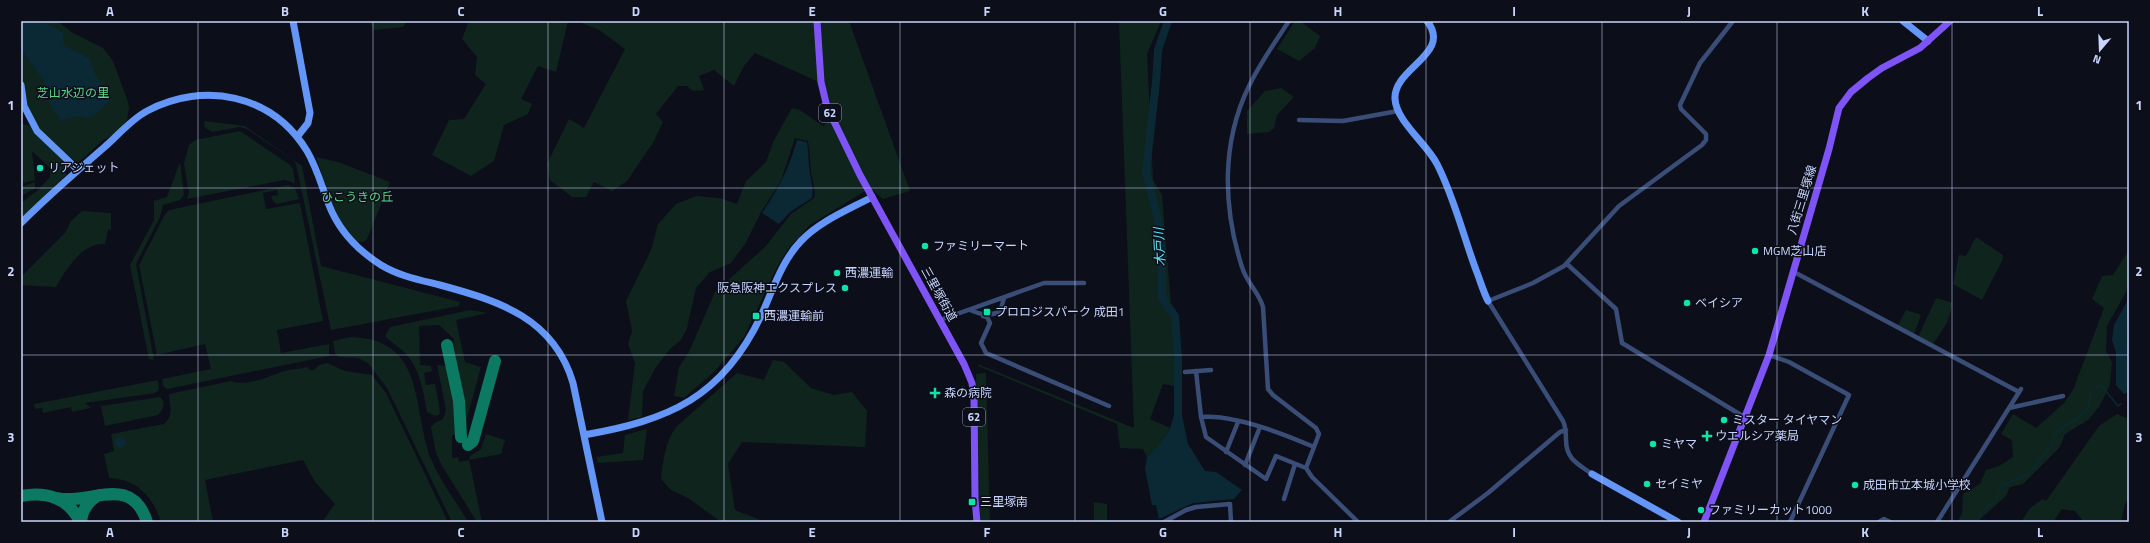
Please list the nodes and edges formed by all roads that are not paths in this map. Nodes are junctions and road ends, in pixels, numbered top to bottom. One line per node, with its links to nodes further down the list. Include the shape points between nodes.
1 (293, 21): 12 (street, via 310,113 308,123)
2 (817, 21): 14 (main road, 三里塚街道 / 62, via 824,99)
3 (1289, 21): 37 (street, via 1249,86 1234,128 1229,151 1228,207 1242,268 1263,307 1266,384 1273,395 1316,428 1319,434)
4 (1427, 21): 10 (street, via 1432,30 1433,44 1428,54 1398,84 1395,96)
5 (1733, 21): 16 (street, via 1700,63 1680,105 1704,131 1704,143 1619,206)
6 (1903, 21): 8 (street)
7 (1950, 21): 8 (main road, 八街三里塚線)
8 (1928, 41): 17 (main road, 八街三里塚線, via 1868,78 1851,92 1839,108)
9 (21, 85): 13 (street, via 24,106 37,131)
10 (1398, 111): 11 (street, via 1343,121); 20 (street, via 1438,166)
11 (1299, 120)
12 (297, 137): 13 (street, via 272,115 248,102 216,94 191,96 176,99 146,112); 36 (street, via 313,163 336,220 360,250 398,273 472,294 514,311 537,326 554,343 571,376)
13 (78, 170): 15 (street)
14 (872, 196): 23 (main road, 三里塚街道 / 62); 36 (street, via 822,224 801,241 782,268 755,328 741,352 706,389 656,418 623,428)
15 (21, 223)
16 (1567, 264): 20 (street, via 1533,283); 32 (street, via 1616,309 1622,343)
17 (1794, 272): 24 (main road, 八街三里塚線); 30 (street, via 2020,391)
18 (1084, 283): 19 (street, via 1044,283)
19 (1004, 298): 21 (street); 22 (street, via 1000,312)
20 (1488, 300): 35 (street, via 1563,421)
21 (970, 310): 22 (street); 23 (street)
22 (983, 316): 29 (street, via 987,317 990,323 981,343 986,353)
23 (940, 320): 45 (main road, 三里塚街道 / 62, via 972,383)
24 (1769, 355): 32 (main road, 八街三里塚線); 52 (street, via 1790,362 1849,396)
25 (1211, 370): 26 (street)
26 (1196, 371): 27 (street); 31 (street)
27 (1185, 372)
28 (2063, 396): 30 (street)
29 (1109, 406)
30 (2008, 408): 55 (street)
31 (1201, 417): 33 (street, via 1215,416); 38 (street, via 1206,437)
32 (1746, 418): 51 (main road, 八街三里塚線)
33 (1238, 422): 34 (street); 38 (street)
34 (1260, 427): 37 (street); 40 (street)
35 (1566, 430): 42 (street, via 1566,448 1569,456); 49 (street, via 1560,432 1488,494)
36 (584, 435): 44 (street)
37 (1314, 446): 41 (street)
38 (1226, 452): 40 (street)
39 (1295, 464): 40 (street, via 1276,456 1266,479); 41 (street); 43 (street)
40 (1245, 465)
41 (1306, 468): 48 (street)
42 (1592, 474): 50 (street)
43 (1284, 499)
44 (602, 522)
45 (977, 522)
46 (1164, 522): 47 (street, via 1191,508 1230,504)
47 (1231, 522)
48 (1358, 522)
49 (1449, 522)
50 (1678, 522)
51 (1705, 522)
52 (1790, 522)
53 (1879, 522): 54 (street, via 1884,519)
54 (1890, 522)
55 (1937, 522)

